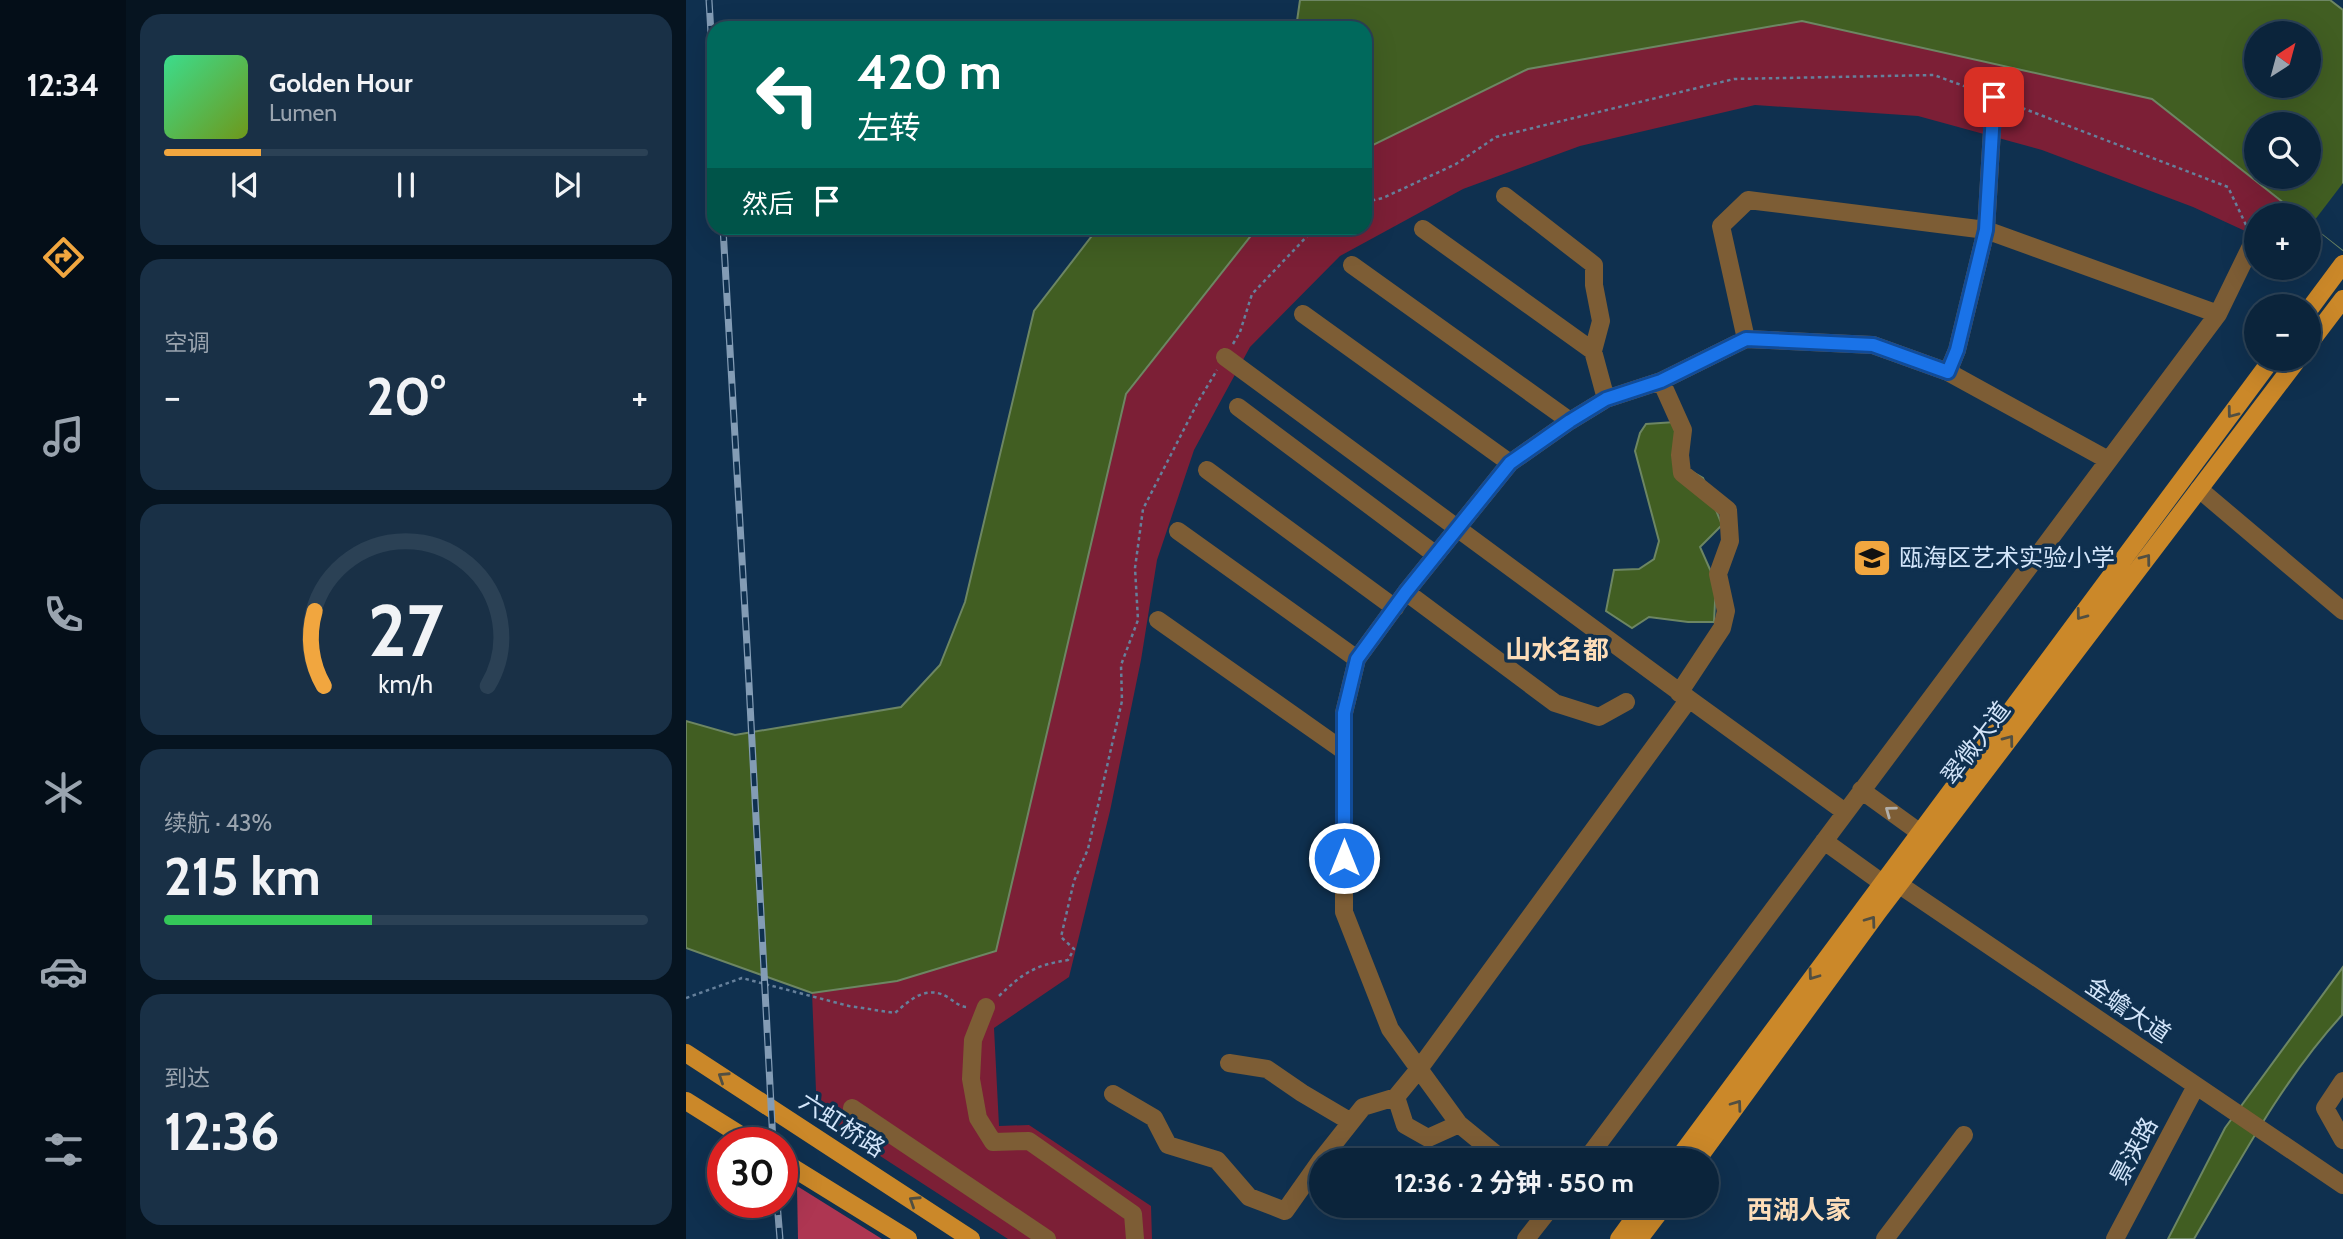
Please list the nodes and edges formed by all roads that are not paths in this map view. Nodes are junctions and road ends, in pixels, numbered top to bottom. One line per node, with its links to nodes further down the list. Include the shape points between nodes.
1 (1994, 97): 4 (street)
2 (1505, 196): 14 (street, via 1594,265 1601,321)
3 (1423, 229): 14 (street)
4 (1986, 230): 11 (street); 13 (street, via 1748,200 1721,226); 18 (street)
5 (2244, 261): 11 (street)
6 (1352, 265): 22 (street)
7 (2339, 269): 8 (main road)
8 (2321, 294)
9 (2342, 300): 12 (main road)
10 (1303, 314): 24 (street)
11 (2218, 314): 23 (street)
12 (2321, 328)
13 (1746, 339): 18 (street, via 1873,345); 19 (street)
14 (1593, 351): 20 (street)
15 (1225, 357): 27 (street)
16 (2264, 371): 40 (main road, 翠微大道, one-way to 40)
17 (2289, 371): 26 (main road, 翠微大道)
18 (1948, 372): 23 (street)
19 (1661, 381): 20 (street); 35 (street, via 1683,430 1682,473 1728,510 1730,541 1718,574 1726,611 1723,628)
20 (1606, 399): 22 (street)
21 (1238, 407): 29 (street)
22 (1570, 421): 24 (street)
23 (2108, 460): 38 (street)
24 (1510, 463): 27 (street)
25 (1207, 470): 31 (street)
26 (2199, 489): 32 (street); 42 (main road, 翠微大道, one-way to 26)
27 (1458, 528): 29 (street); 35 (street)
28 (1178, 531): 34 (street)
29 (1436, 555): 30 (street)
30 (1406, 592): 31 (street); 36 (street, via 1555,704 1599,717)
31 (1395, 608): 34 (street)
32 (2343, 611)
33 (1158, 620): 37 (street)
34 (1357, 659): 37 (street, via 1344,713)
35 (1684, 696): 39 (street); 46 (street)
36 (1626, 702)
37 (1344, 751): 46 (street, via 1344,912 1390,1029)
38 (1861, 790): 39 (street); 40 (street, one-way to 38)
39 (1845, 812): 41 (street)
40 (1919, 832): 42 (main road, 翠微大道)
41 (1824, 841): 42 (street, 金蟾大道); 60 (street)
42 (1889, 881): 48 (street, 金蟾大道); 61 (main road, 翠微大道, one-way to 61); 62 (main road, 翠微大道, one-way to 42)
43 (986, 1007): 72 (street, via 972,1040 971,1079 978,1118 993,1142 1029,1141 1133,1214)
44 (686, 1053): 70 (main road, 六虹桥路, one-way to 44)
45 (1229, 1063): 53 (street, via 1267,1069)
46 (1419, 1069): 50 (street); 54 (street)
47 (2343, 1081): 57 (street, via 2325,1108)
48 (2196, 1086): 65 (street, 金蟾大道); 77 (street, 景浃路)
49 (1113, 1094): 64 (street, via 1154,1118 1168,1145 1217,1160 1249,1197 1284,1212)
50 (1395, 1097): 53 (street, via 1363,1107); 54 (street, via 1405,1125 1428,1138)
51 (686, 1101): 55 (main road)
52 (852, 1108): 71 (street)
53 (1351, 1122): 58 (street)
54 (1459, 1124): 59 (street)
55 (727, 1127)
56 (1964, 1135): 76 (street)
57 (2343, 1140)
58 (1330, 1148)
59 (1488, 1148)
60 (1595, 1148)
61 (1686, 1148)
62 (1705, 1148)
63 (798, 1171): 69 (main road)
64 (1309, 1177)
65 (2343, 1185)
66 (1543, 1218): 73 (street)
67 (1634, 1218): 74 (main road)
68 (1655, 1218): 75 (main road)
69 (908, 1239)
70 (971, 1239)
71 (1047, 1239)
72 (1135, 1239)
73 (1526, 1239)
74 (1619, 1239)
75 (1639, 1239)
76 (1885, 1239)
77 (2115, 1239)

